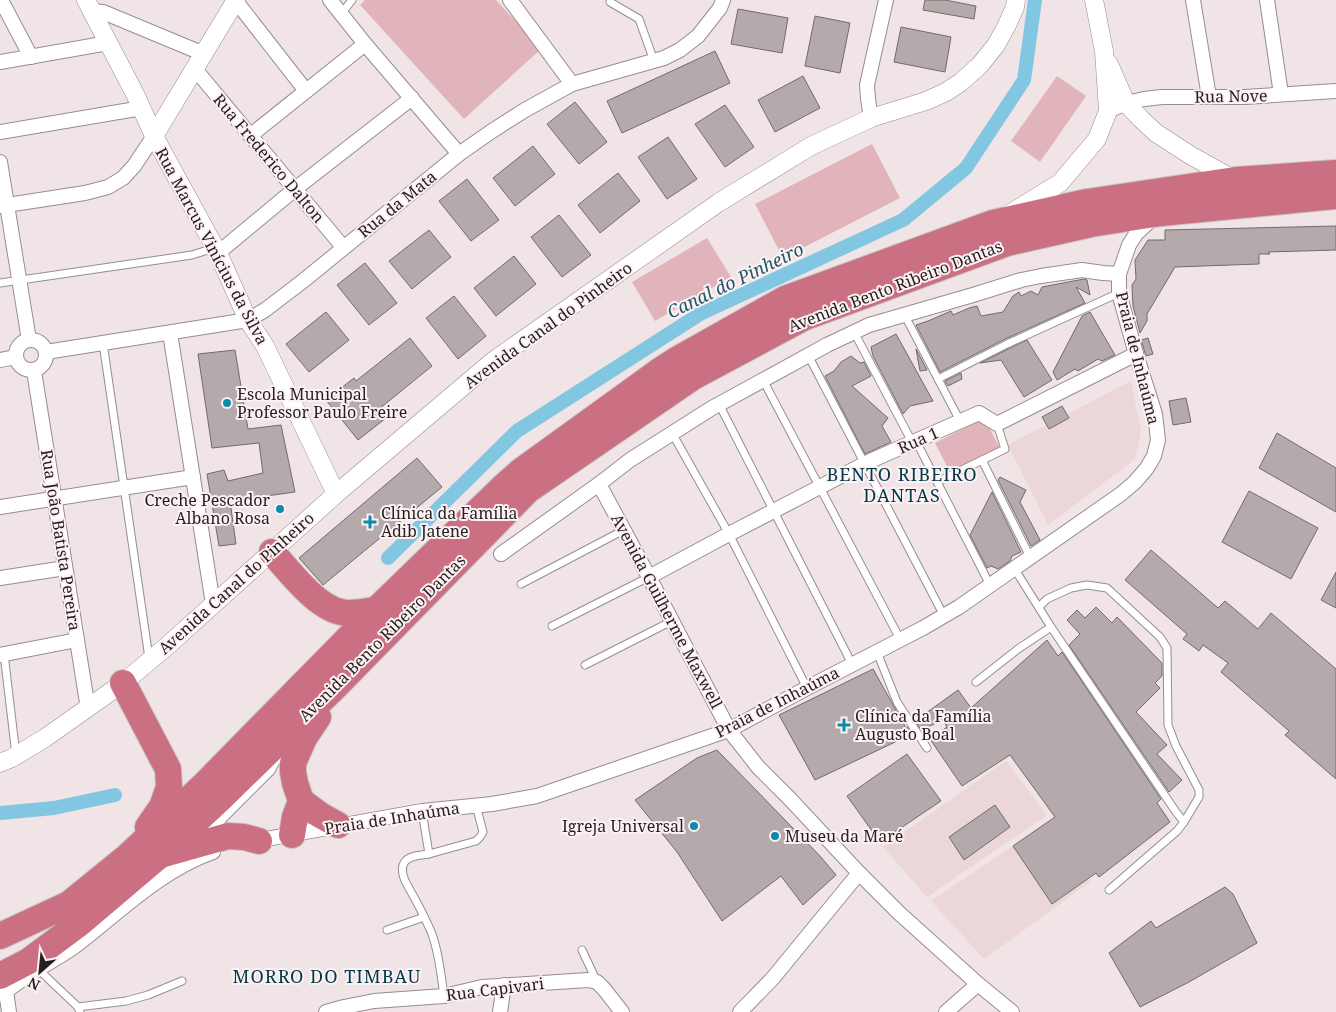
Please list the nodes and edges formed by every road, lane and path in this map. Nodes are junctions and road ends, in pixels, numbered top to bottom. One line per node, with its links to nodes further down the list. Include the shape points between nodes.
1 (1, 0): 18 (street)
2 (236, 0): 21 (street); 23 (street)
3 (330, 0): 14 (street)
4 (352, 0): 14 (lane)
5 (510, 0): 22 (street)
6 (723, 0): 19 (street, Rua da Mata, via 698,36 680,50)
7 (886, 0): 31 (street, via 867,85)
8 (1016, 0): 31 (street, Avenida Canal do Pinheiro, via 996,45 961,82 926,101)
9 (1094, 0): 17 (street)
10 (1193, 0): 26 (street)
11 (1267, 0): 25 (street)
12 (610, 2): 19 (lane, via 639,19)
13 (89, 5): 15 (street, Rua Marcus Vinícius da Silva); 21 (street)
14 (341, 14): 16 (street)
15 (108, 43): 18 (street); 29 (street, Rua Marcus Vinícius da Silva)
16 (366, 44): 23 (street); 27 (street)
17 (1104, 52): 28 (street); 30 (street)
18 (31, 56): 20 (street)
19 (654, 61): 22 (street, Rua da Mata)
20 (0, 62)
21 (200, 62): 33 (street); 34 (street, Rua Frederico Dalton)
22 (572, 84): 35 (street, Rua da Mata, via 525,110)
23 (306, 91): 34 (street)
24 (1336, 91): 25 (street, Rua Nove)
25 (1281, 94): 26 (street, Rua Nove)
26 (1209, 97): 28 (street, Rua Nove, via 1162,97)
27 (412, 98): 35 (street); 39 (street)
28 (1126, 103): 30 (street, Rua Nove); 38 (street, via 1156,133)
29 (142, 108): 32 (street); 33 (street, Rua Marcus Vinícius da Silva)
30 (1108, 111): 43 (street, via 1097,138 1060,183)
31 (871, 118): 76 (street, Avenida Canal do Pinheiro, via 811,146 718,204 493,361)
32 (0, 132)
33 (154, 136): 41 (street, via 134,166 108,187); 45 (street, Rua Marcus Vinícius da Silva)
34 (251, 136): 39 (street, Rua Frederico Dalton)
35 (459, 154): 44 (street, Rua da Mata)
36 (0, 162): 41 (street)
37 (1336, 173): 38 (highway, Avenida Bento Ribeiro Dantas)
38 (1235, 180): 43 (highway, Avenida Bento Ribeiro Dantas, via 1087,202)
39 (295, 189): 44 (street, Rua Frederico Dalton); 45 (street)
40 (1336, 196): 42 (highway, Avenida Bento Ribeiro Dantas)
41 (3, 205): 47 (street)
42 (1161, 213): 46 (street, Praia de Inhaúma, via 1136,234); 107 (highway, Avenida Bento Ribeiro Dantas, via 1091,224 1007,243 805,317 693,377 528,490)
43 (993, 223): 93 (highway, Avenida Bento Ribeiro Dantas, via 785,299 665,368 516,475)
44 (343, 247): 51 (street, Rua da Mata, via 303,281)
45 (216, 250): 47 (lane); 51 (street, Rua Marcus Vinícius da Silva)
46 (1119, 274): 49 (street, Praia de Inhaúma); 50 (street, via 1082,270 1041,276)
47 (19, 280): 48 (lane); 54 (street)
48 (0, 283)
49 (1119, 293): 57 (street, Praia de Inhaúma); 62 (lane)
50 (904, 314): 53 (street); 62 (lane)
51 (248, 320): 52 (street, Rua da Mata); 76 (street, Rua Marcus Vinícius da Silva, via 265,346)
52 (170, 332): 55 (street, Rua da Mata); 71 (street)
53 (854, 332): 58 (street); 68 (lane)
54 (29, 340): 56 (street, via 38,341); 59 (street, via 20,344)
55 (103, 343): 56 (street, Rua da Mata); 75 (lane)
56 (46, 352): 61 (street, via 42,366)
57 (1136, 354): 66 (street); 84 (street, Praia de Inhaúma, via 1155,414 1158,440 1154,456 1135,482 1121,494)
58 (808, 355): 63 (street); 70 (lane)
59 (16, 357): 60 (street); 61 (street, via 24,369)
60 (0, 360)
61 (34, 371): 77 (street, Rua João Batista Pereira)
62 (938, 379): 65 (lane)
63 (763, 380): 64 (street); 74 (lane)
64 (719, 404): 67 (street); 79 (lane)
65 (960, 421): 66 (street, Rua 1, via 979,413); 68 (street, Rua 1)
66 (997, 424): 69 (lane, via 1005,449)
67 (672, 433): 73 (street); 81 (lane)
68 (914, 442): 70 (street, Rua 1); 72 (lane)
69 (982, 460): 72 (lane); 84 (lane)
70 (865, 463): 74 (street, Rua 1); 94 (lane)
71 (193, 477): 75 (street); 91 (street)
72 (937, 482): 90 (lane)
73 (599, 484): 80 (street, Avenida Guilherme Maxwell); 83 (street)
74 (820, 487): 79 (street, Rua 1); 99 (lane)
75 (124, 488): 77 (street); 102 (lane)
76 (336, 494): 82 (street, Avenida Canal do Pinheiro)
77 (54, 499): 78 (street); 85 (street, Rua João Batista Pereira)
78 (0, 507)
79 (774, 510): 81 (street, Rua 1); 103 (lane)
80 (624, 530): 87 (street, Avenida Guilherme Maxwell); 89 (lane)
81 (728, 534): 87 (street, Rua 1); 108 (lane)
82 (272, 552): 91 (street, Avenida Canal do Pinheiro); 93 (highway, via 313,596 329,608 350,613)
83 (501, 554)
84 (1030, 557): 86 (street, Praia de Inhaúma)
85 (65, 568): 88 (street); 98 (street, Rua João Batista Pereira)
86 (1014, 568): 90 (street, Praia de Inhaúma); 92 (lane)
87 (649, 577): 95 (street, Avenida Guilherme Maxwell); 96 (lane)
88 (0, 578)
89 (521, 584)
90 (990, 585): 94 (street, Praia de Inhaúma)
91 (213, 604): 102 (street, Avenida Canal do Pinheiro)
92 (1039, 607): 97 (lane); 117 (lane, via 1071,588 1087,585 1107,588 1160,637 1167,648 1168,725 1199,790 1199,797)
93 (376, 610): 123 (highway, Avenida Bento Ribeiro Dantas, via 204,785)
94 (944, 616): 99 (street, Praia de Inhaúma)
95 (672, 621): 104 (lane); 110 (street, Avenida Guilherme Maxwell)
96 (552, 626)
97 (1051, 627): 105 (lane); 117 (lane)
98 (77, 640): 101 (street); 109 (street, Rua João Batista Pereira)
99 (900, 640): 100 (street, Praia de Inhaúma)
100 (877, 652): 103 (street, Praia de Inhaúma); 111 (lane, via 897,702)
101 (2, 654): 112 (lane)
102 (150, 661): 106 (street, Avenida Canal do Pinheiro)
103 (852, 664): 108 (street, Praia de Inhaúma)
104 (584, 665)
105 (976, 682)
106 (123, 683): 109 (street, Avenida Canal do Pinheiro); 123 (highway, via 168,769 169,787 162,807)
107 (336, 686): 114 (highway, via 304,738 293,763); 122 (highway, Avenida Bento Ribeiro Dantas)
108 (807, 688): 110 (street, Praia de Inhaúma)
109 (88, 709): 112 (street, Avenida Canal do Pinheiro)
110 (729, 730): 115 (street, Praia de Inhaúma, via 537,796); 124 (street, Avenida Guilherme Maxwell, via 758,767)
111 (927, 748)
112 (16, 756): 113 (street, Avenida Canal do Pinheiro)
113 (0, 763)
114 (301, 801): 118 (highway); 119 (highway)
115 (476, 805): 116 (street, Praia de Inhaúma); 121 (lane, via 483,832 480,838 476,842)
116 (422, 811): 118 (street, Praia de Inhaúma); 121 (lane)
117 (1184, 822): 125 (lane)
118 (338, 825): 119 (street, Praia de Inhaúma)
119 (292, 835): 120 (street, Praia de Inhaúma)
120 (259, 840): 122 (highway, via 228,836); 131 (street, Praia de Inhaúma, via 222,849 180,866 69,950)
121 (429, 854): 127 (lane, via 411,857 402,870)
122 (160, 855): 126 (highway, Avenida Bento Ribeiro Dantas)
123 (128, 856): 126 (highway, Avenida Bento Ribeiro Dantas)
124 (859, 873): 134 (street, Avenida Guilherme Maxwell); 143 (street, via 773,978)
125 (1109, 890)
126 (75, 914): 129 (highway, Avenida Bento Ribeiro Dantas); 136 (highway, Avenida Bento Ribeiro Dantas)
127 (424, 917): 128 (lane); 137 (lane, via 437,952)
128 (387, 930)
129 (0, 936)
130 (582, 950): 133 (lane)
131 (38, 969): 136 (street, Praia de Inhaúma, via 16,983); 138 (lane)
132 (182, 981): 138 (lane, via 126,1001)
133 (597, 982): 135 (street, Rua Capivari, via 571,980); 142 (street)
134 (978, 984): 144 (street); 145 (street, Avenida Guilherme Maxwell)
135 (504, 985): 137 (street, Rua Capivari); 141 (street)
136 (2, 987): 139 (street)
137 (444, 996): 140 (street, Rua Capivari, via 374,1001)
138 (79, 1010)
139 (9, 1012)
140 (326, 1012)
141 (500, 1012)
142 (622, 1012)
143 (740, 1012)
144 (946, 1012)
145 (1012, 1012)

